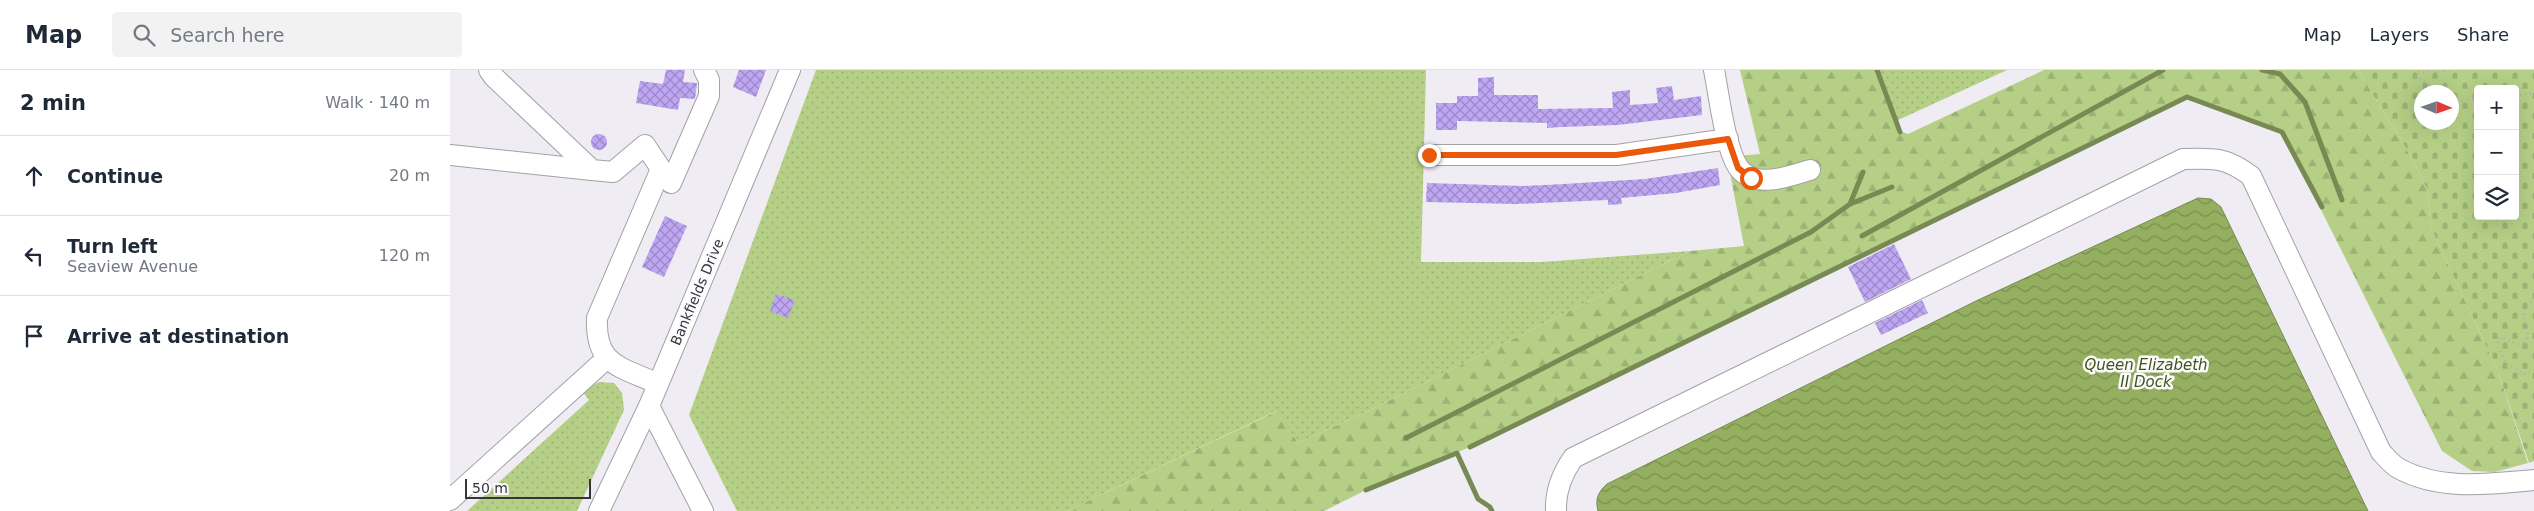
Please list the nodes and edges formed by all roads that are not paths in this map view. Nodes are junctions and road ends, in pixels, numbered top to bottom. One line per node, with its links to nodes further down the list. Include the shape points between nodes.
1 (489, 70): 9 (street)
2 (704, 70): 8 (street, via 709,80 709,96 671,183)
3 (790, 70): 12 (street, Bankfields Drive)
4 (1714, 70): 5 (street)
5 (1728, 139): 7 (street, via 1616,155); 10 (street, via 1738,168 1751,178 1776,178)
6 (450, 155): 9 (street)
7 (1429, 155)
8 (661, 169): 9 (street, via 645,145 613,172); 11 (street, via 597,318 596,338)
9 (592, 170)
10 (1810, 170)
11 (606, 360): 12 (street); 15 (street)
12 (658, 384): 13 (street, Bankfields Drive)
13 (649, 406): 16 (street, Bankfields Drive); 17 (street)
14 (2534, 480): 18 (street, via 2465,485 2422,477 2397,467 2381,452 2251,176 2233,163 2208,158 2183,159 1573,458 1555,497)
15 (450, 500)
16 (599, 511)
17 (703, 511)
18 (1556, 511)

